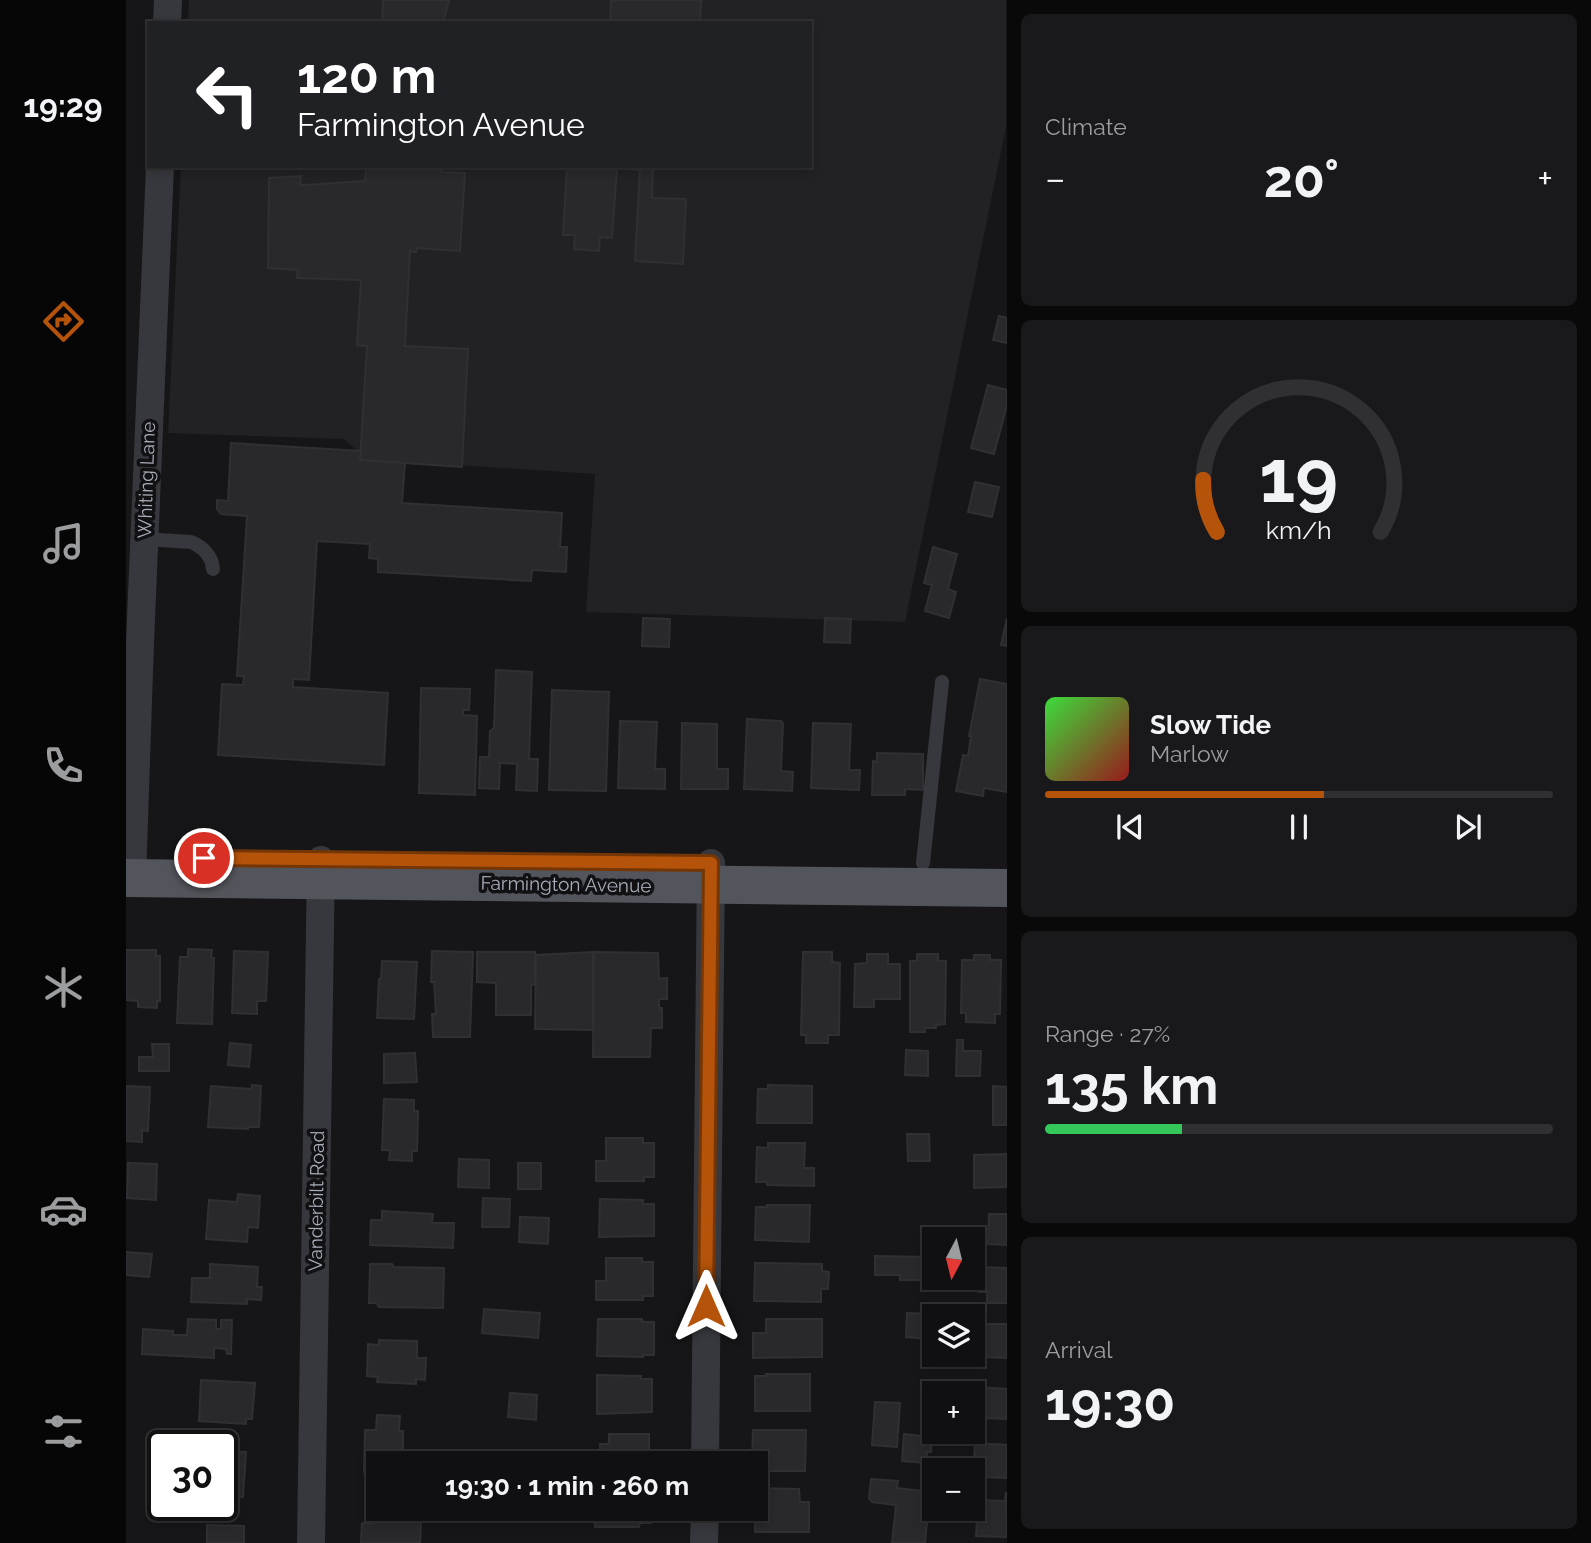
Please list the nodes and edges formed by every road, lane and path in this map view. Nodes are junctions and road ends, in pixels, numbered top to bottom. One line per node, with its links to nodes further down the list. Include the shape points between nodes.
1 (168, 0): 2 (street)
2 (167, 21)
3 (160, 168): 4 (street, Whiting Lane)
4 (144, 539): 5 (lane, via 198,545 211,559); 9 (street, Whiting Lane)
5 (213, 569)
6 (942, 682): 7 (lane)
7 (923, 863): 8 (main road, Farmington Avenue); 11 (main road, Farmington Avenue)
8 (1006, 864)
9 (129, 867): 10 (main road, Farmington Avenue)
10 (321, 871): 11 (main road, Farmington Avenue); 15 (street, Vanderbilt Road)
11 (711, 874): 12 (main road, Farmington Avenue); 13 (street)
12 (1006, 888)
13 (705, 1451)
14 (705, 1521): 16 (street)
15 (311, 1543)
16 (704, 1543)

